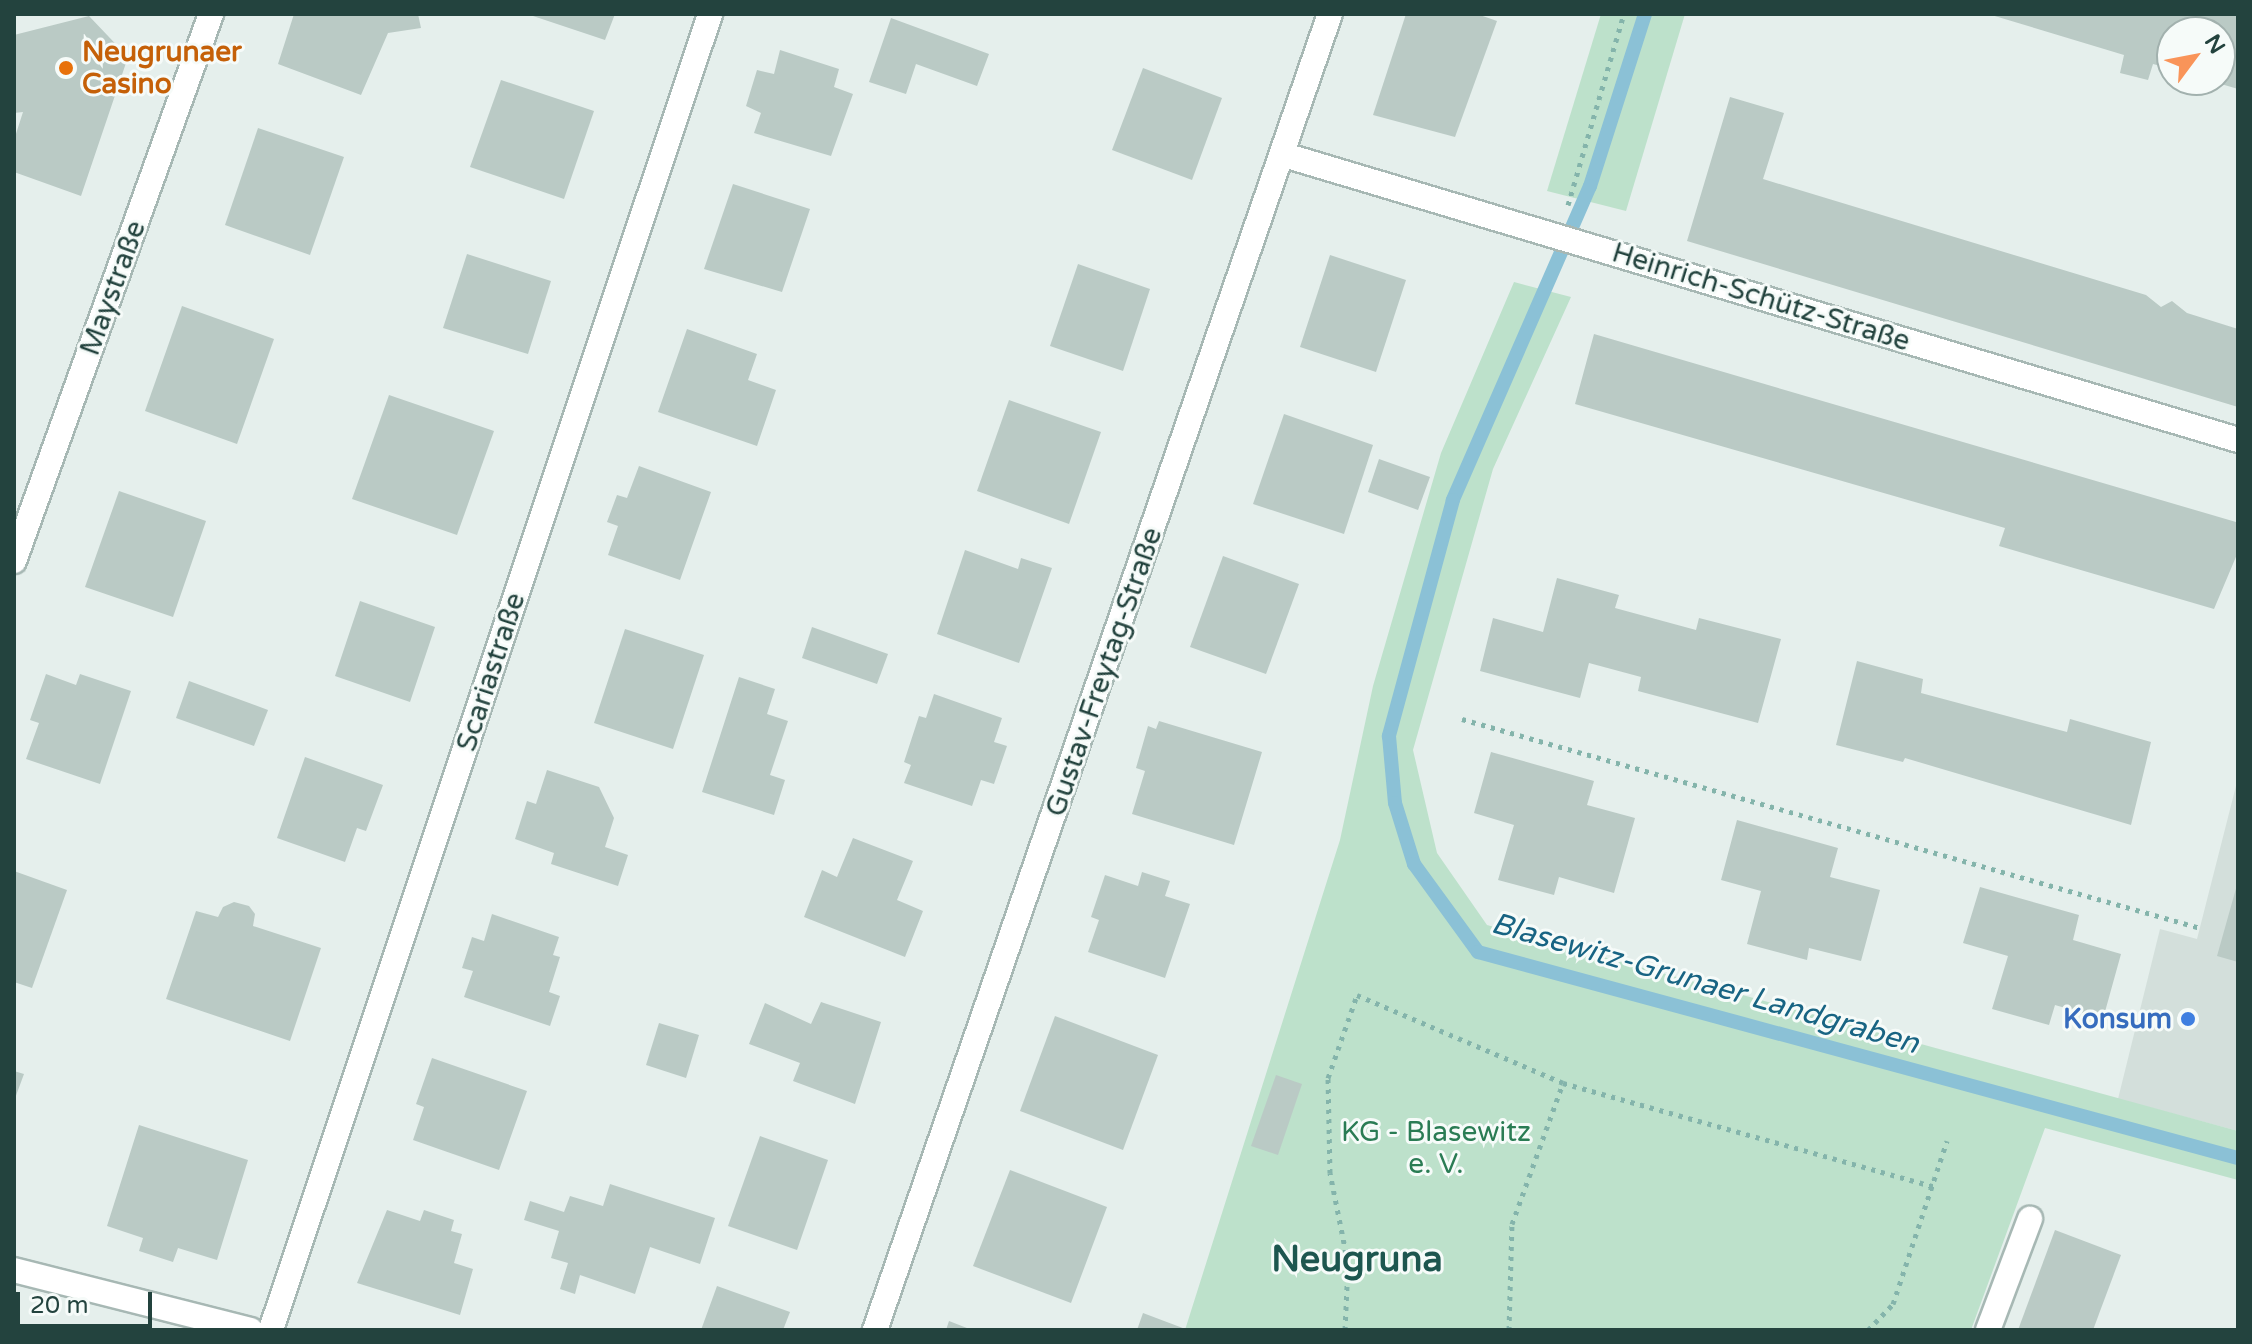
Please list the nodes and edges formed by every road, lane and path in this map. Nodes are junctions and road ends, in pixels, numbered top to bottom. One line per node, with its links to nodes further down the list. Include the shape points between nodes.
1 (211, 14): 8 (street, Maystraße)
2 (710, 14): 17 (street, Scariastraße)
3 (1330, 14): 5 (street, Gustav-Freytag-Straße)
4 (1624, 14): 6 (path)
5 (1284, 155): 6 (street, Heinrich-Schütz-Straße); 18 (street, Gustav-Freytag-Straße)
6 (1557, 237): 7 (street, Heinrich-Schütz-Straße)
7 (2238, 440)
8 (14, 561)
9 (1462, 719): 10 (path)
10 (2200, 928)
11 (1563, 1083): 13 (path); 19 (path, via 1357,995 1328,1078 1330,1173 1348,1263); 20 (path, via 1512,1224)
12 (1947, 1141): 13 (path)
13 (1933, 1186): 21 (path, via 1893,1304)
14 (2030, 1219): 22 (street)
15 (14, 1270): 16 (street)
16 (251, 1330)
17 (271, 1330)
18 (875, 1330)
19 (1345, 1330)
20 (1509, 1330)
21 (1868, 1330)
22 (1988, 1330)

